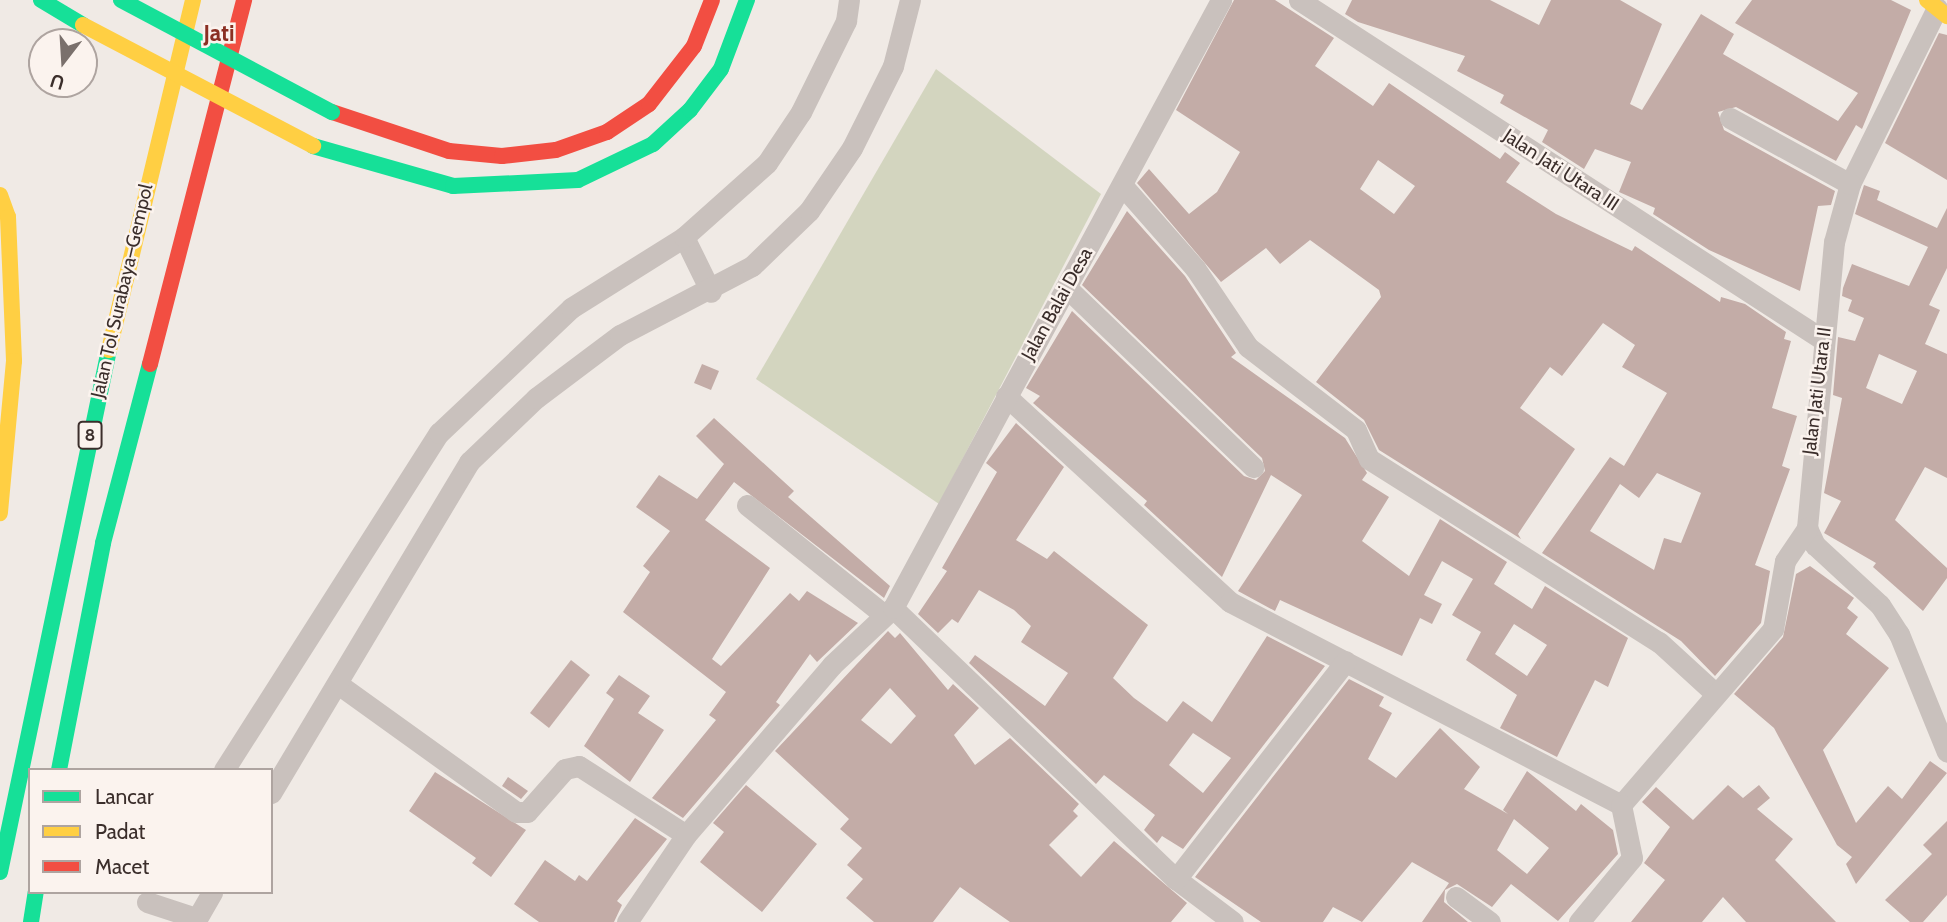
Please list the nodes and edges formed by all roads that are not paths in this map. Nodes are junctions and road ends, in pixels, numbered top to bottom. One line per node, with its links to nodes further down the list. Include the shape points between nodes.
1 (41, 0): 7 (highway, bridge, via 313,146 453,186 535,187 578,180 653,144 690,110 721,69)
2 (121, 0): 6 (highway, bridge, via 332,112 449,151 502,156 556,150 607,132 649,104 694,46)
3 (193, 0): 37 (highway, Jalan Tol Surabaya–Gempol / 8, via 101,384)
4 (244, 0): 17 (highway, 8)
5 (260, 0): 17 (highway)
6 (712, 0)
7 (747, 0)
8 (849, 0): 18 (street, via 807,101 767,163)
9 (910, 0): 20 (street, via 893,66 852,148 809,211 752,267)
10 (1221, 0): 15 (street, Jalan Balai Desa)
11 (1299, 0): 21 (street, Jalan Jati Utara III)
12 (1937, 8): 14 (street, Jalan Jati Utara II)
13 (1730, 118): 14 (street)
14 (1850, 184): 21 (street, Jalan Jati Utara II, via 1834,242)
15 (1122, 185): 19 (street, Jalan Balai Desa); 30 (street, via 1195,268 1248,347 1356,430 1369,458 1659,642)
16 (0, 195): 25 (highway, via 8,217 14,361)
17 (182, 224): 32 (highway, 8, via 103,543)
18 (684, 237): 20 (street); 33 (street, via 570,308 439,433)
19 (1066, 287): 22 (street, Jalan Balai Desa); 23 (street)
20 (710, 292): 29 (street, via 620,335 536,398 469,462)
21 (1822, 339): 26 (street, Jalan Jati Utara II)
22 (1006, 396): 27 (street, Jalan Balai Desa); 28 (street, via 1230,602)
23 (1253, 467)
24 (747, 505): 27 (street)
25 (0, 513)
26 (1807, 528): 30 (street, via 1785,561 1773,629); 31 (street, via 1815,545 1880,605 1899,634)
27 (888, 611): 36 (street, Jalan Balai Desa); 38 (street)
28 (1346, 661): 35 (street); 38 (street)
29 (338, 684): 34 (street); 36 (street, via 516,812 527,812 565,769 579,766)
30 (1716, 694): 35 (street)
31 (1947, 752)
32 (59, 768)
33 (225, 768)
34 (273, 790)
35 (1621, 805): 48 (street, via 1632,858)
36 (686, 835): 45 (street, Jalan Balai Desa)
37 (0, 872)
38 (1176, 879): 46 (street)
39 (36, 894): 44 (highway)
40 (211, 894): 43 (street)
41 (1457, 897): 47 (street)
42 (146, 906): 43 (street)
43 (196, 920)
44 (31, 922)
45 (627, 922)
46 (1233, 922)
47 (1490, 922)
48 (1579, 922)

